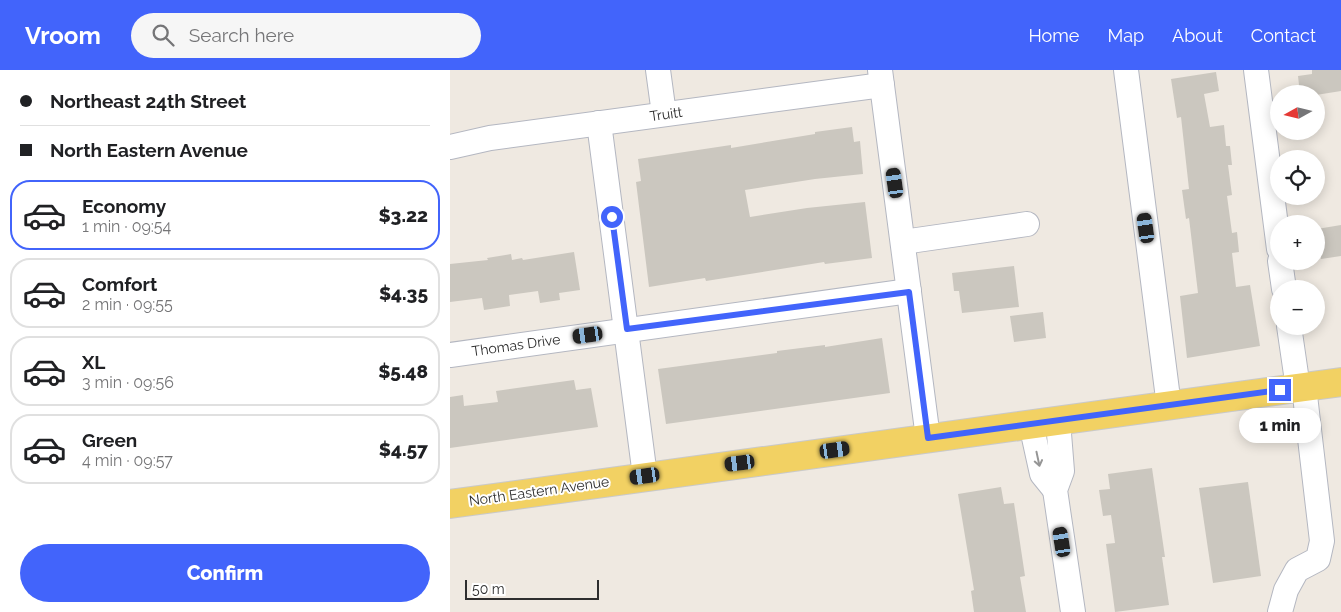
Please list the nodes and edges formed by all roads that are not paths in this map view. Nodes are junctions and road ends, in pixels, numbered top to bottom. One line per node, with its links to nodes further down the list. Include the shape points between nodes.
1 (658, 70): 5 (street)
2 (1126, 70): 17 (street)
3 (1256, 70): 8 (street)
4 (881, 77): 5 (street, Truitt); 10 (street)
5 (664, 114): 6 (street, Truitt)
6 (599, 123): 7 (street, Truitt); 12 (street)
7 (450, 146)
8 (1275, 215)
9 (1027, 224): 10 (street)
10 (903, 242): 11 (street)
11 (909, 292): 12 (street, Thomas Drive); 20 (street)
12 (627, 329): 14 (street, Thomas Drive); 21 (street)
13 (1291, 335): 16 (street)
14 (450, 355)
15 (1341, 382): 16 (main road, North Eastern Avenue)
16 (1301, 388): 17 (main road, North Eastern Avenue); 25 (street, via 1322,541 1318,559 1297,570 1286,590)
17 (1169, 406): 18 (main road, North Eastern Avenue)
18 (1058, 420): 19 (main road, North Eastern Avenue); 22 (street, via 1062,471)
19 (1031, 424): 20 (main road, North Eastern Avenue); 22 (street, one-way to 22, via 1042,474)
20 (928, 438): 21 (main road, North Eastern Avenue)
21 (645, 476): 23 (main road, North Eastern Avenue)
22 (1055, 490): 24 (street)
23 (450, 504)
24 (1073, 612)
25 (1280, 612)

